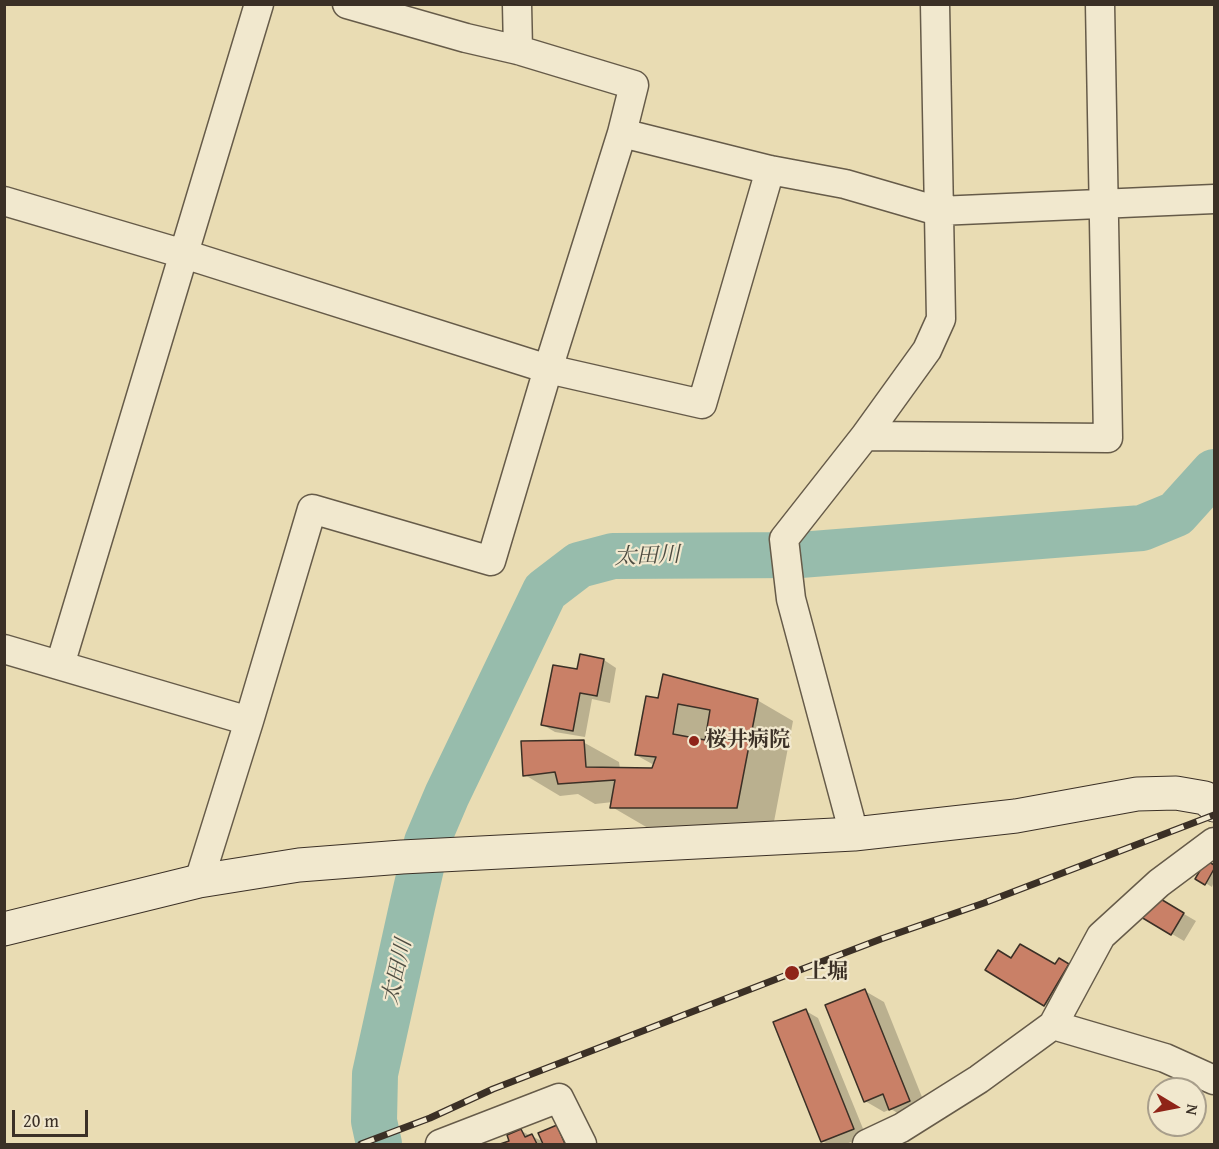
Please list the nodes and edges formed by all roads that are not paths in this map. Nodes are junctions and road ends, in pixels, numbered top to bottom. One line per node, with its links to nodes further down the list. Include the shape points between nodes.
1 (259, 4): 13 (street)
2 (347, 4): 6 (street)
3 (517, 4): 6 (street)
4 (935, 4): 12 (street)
5 (1100, 4): 11 (street)
6 (518, 50): 7 (street, via 634,85)
7 (622, 133): 8 (street); 14 (street)
8 (770, 170): 12 (street, via 845,184); 14 (street, via 702,404)
9 (1215, 199): 11 (street)
10 (4, 201): 13 (street)
11 (1104, 204): 12 (street); 15 (street, via 1108,438)
12 (938, 212): 15 (street, via 941,319 927,350)
13 (184, 254): 14 (street); 17 (street)
14 (548, 369): 18 (street, via 491,561 312,509)
15 (866, 436): 20 (street, via 784,539 792,599)
16 (4, 649): 17 (street)
17 (60, 665): 18 (street)
18 (249, 721): 22 (street)
19 (1215, 805): 20 (street, via 1205,798 1176,793 1137,794 1016,816)
20 (854, 834): 22 (street, via 402,857 300,865)
21 (1215, 842): 24 (street, via 1159,883 1101,936)
22 (199, 881): 23 (street)
23 (4, 929)
24 (1053, 1025): 25 (street, via 1165,1058); 28 (street, via 979,1079 902,1128)
25 (1215, 1080)
26 (440, 1144): 27 (street, via 559,1098)
27 (582, 1144)
28 (867, 1144)

